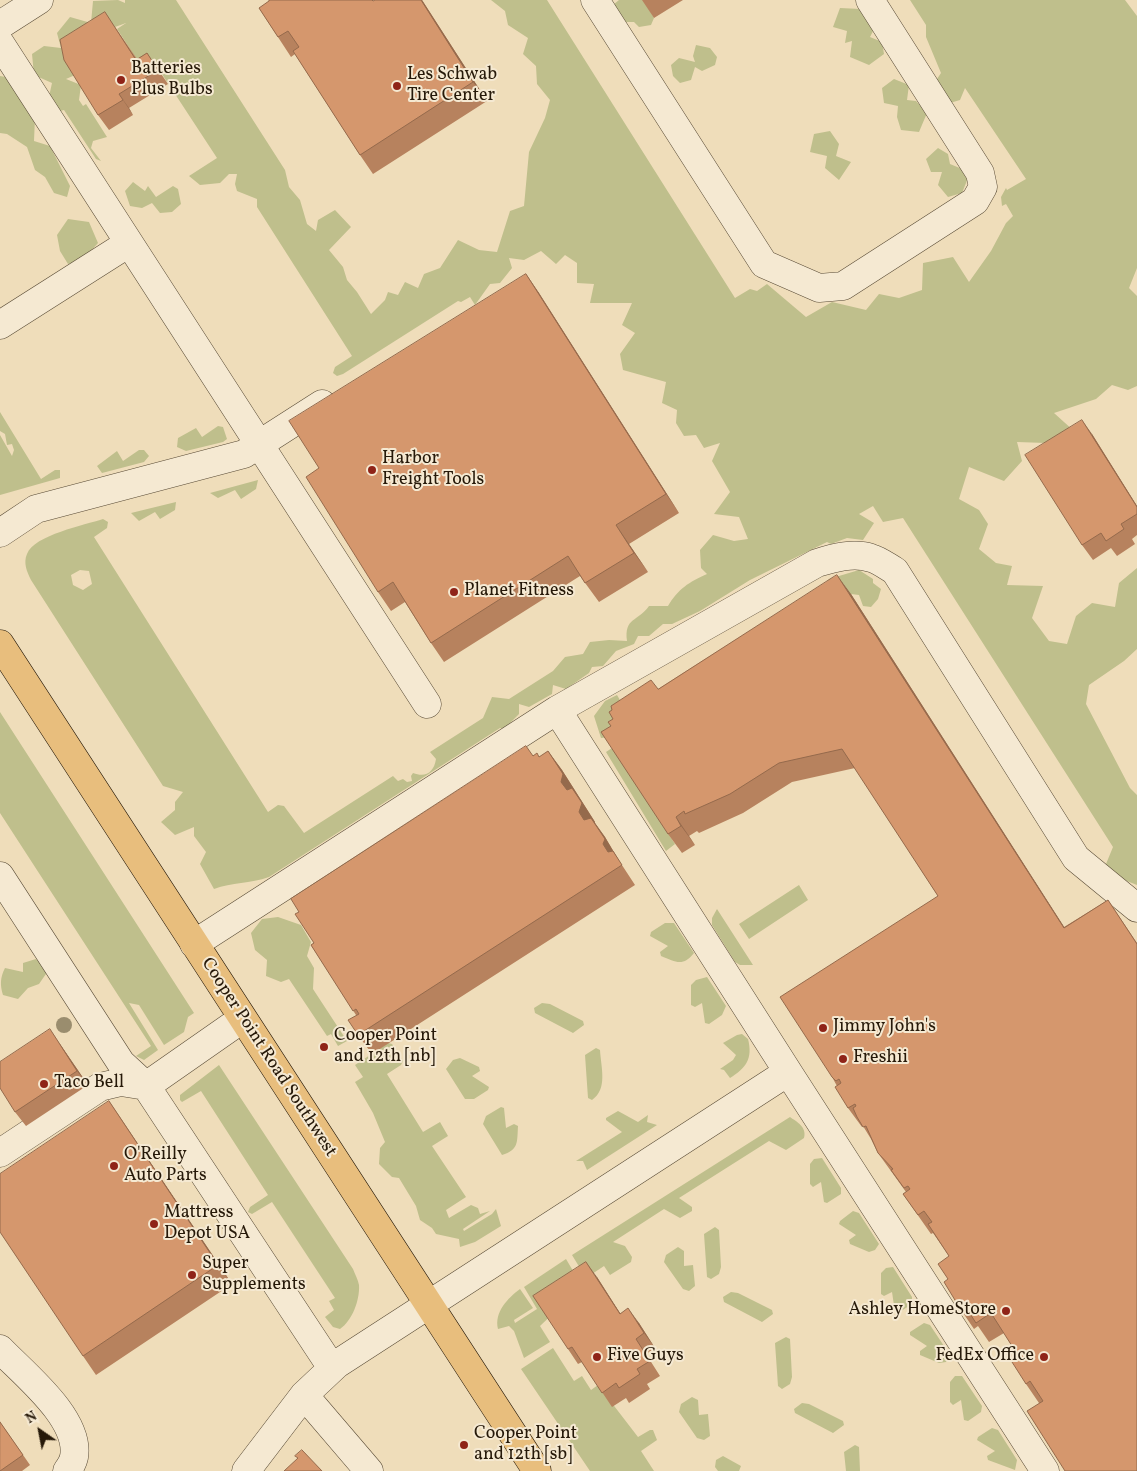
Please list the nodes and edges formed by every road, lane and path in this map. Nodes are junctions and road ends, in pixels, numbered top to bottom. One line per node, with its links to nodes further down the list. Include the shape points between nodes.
1 (39, 0): 4 (street)
2 (595, 0): 3 (street, via 764,264 819,288 843,286 975,201 983,187 980,173)
3 (870, 0)
4 (0, 25)
5 (0, 43): 6 (street)
6 (129, 243): 7 (street); 9 (street)
7 (0, 325)
8 (330, 399): 9 (street)
9 (259, 444): 10 (street, via 244,454 36,509); 12 (street)
10 (0, 533)
11 (0, 644): 16 (main road, Cooper Point Road Southwest)
12 (427, 704)
13 (557, 710): 15 (street, via 817,562 834,557 871,558 895,571 1076,858); 16 (street); 18 (street)
14 (0, 876): 19 (street, via 121,1063)
15 (1137, 908)
16 (194, 944): 17 (main road, Cooper Point Road Southwest)
17 (242, 1019): 19 (street); 21 (main road, Cooper Point Road Southwest)
18 (788, 1072): 21 (street); 29 (street)
19 (146, 1086): 20 (street, via 121,1082 100,1087); 23 (street)
20 (0, 1153)
21 (428, 1305): 23 (street); 28 (main road, Cooper Point Road Southwest)
22 (0, 1350): 25 (street, via 55,1406 67,1424 74,1444 74,1458)
23 (332, 1368): 24 (street)
24 (304, 1395): 26 (street); 27 (street)
25 (67, 1471)
26 (246, 1471)
27 (369, 1471)
28 (537, 1471)
29 (1045, 1471)

